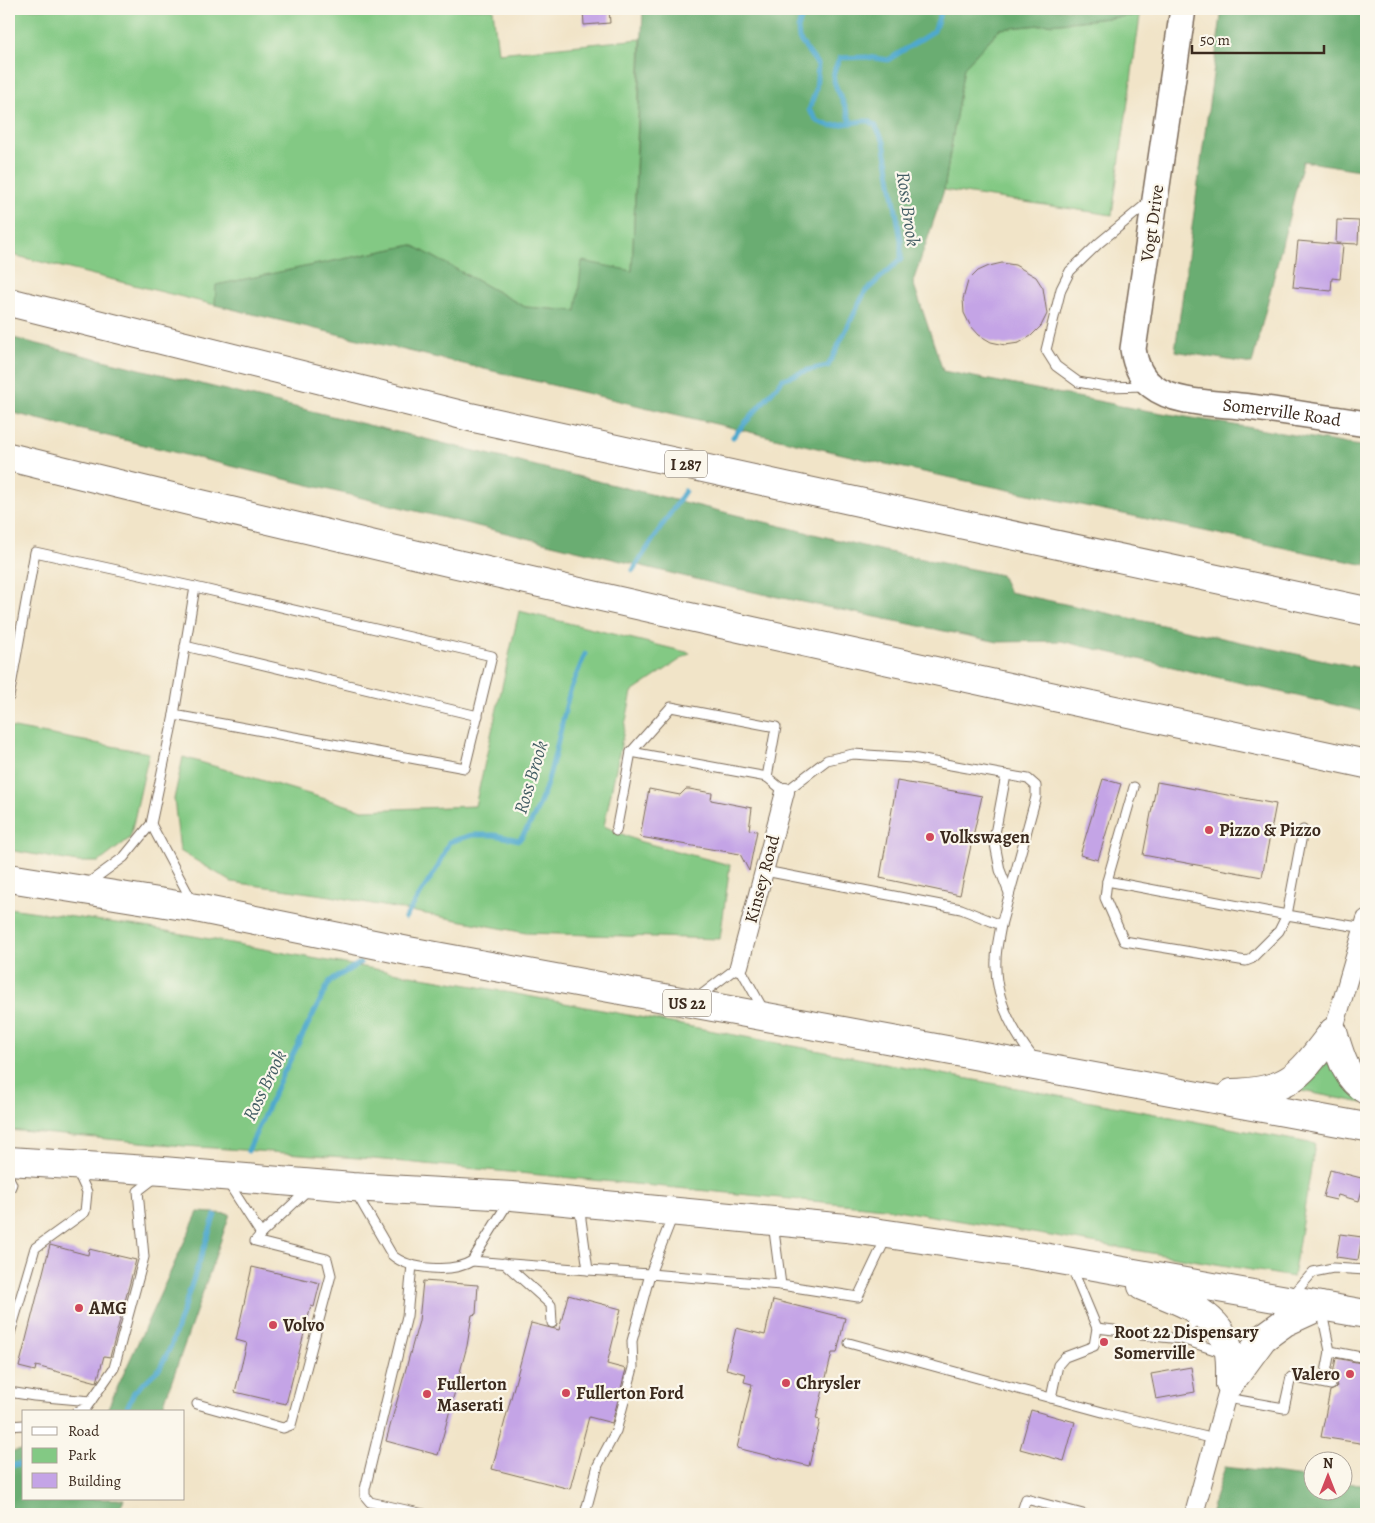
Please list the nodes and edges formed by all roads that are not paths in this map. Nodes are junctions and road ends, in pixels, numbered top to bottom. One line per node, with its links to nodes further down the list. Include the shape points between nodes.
1 (1183, 9): 2 (street, Vogt Drive)
2 (1156, 196): 4 (street, Vogt Drive, via 1133,349 1135,364); 4 (lane, via 1070,271 1061,289 1046,350 1056,366 1078,382 1106,387)
3 (9, 302): 9 (highway, I 287, via 470,417)
4 (1152, 386): 5 (street, Vogt Drive, via 1169,395)
5 (1196, 401): 6 (street, Somerville Road)
6 (1366, 424)
7 (9, 457): 15 (highway, via 717,624)
8 (195, 587): 10 (lane); 11 (lane, via 35,552); 13 (lane, via 492,656)
9 (1366, 611)
10 (185, 646): 12 (lane); 13 (lane)
11 (9, 697)
12 (174, 715): 13 (lane, via 465,768); 20 (lane)
13 (478, 716)
14 (631, 752): 17 (lane); 17 (lane, via 672,707 776,727); 22 (lane)
15 (1366, 764)
16 (1006, 775): 19 (lane, via 912,758 853,754 827,760); 29 (lane, via 994,839 1000,870); 29 (lane, via 1032,781 1037,790)
17 (767, 777): 19 (lane)
18 (1134, 786): 26 (lane)
19 (785, 792): 23 (street, Kinsey Road)
20 (151, 824): 28 (lane, via 124,858); 30 (lane)
21 (1303, 830): 31 (lane)
22 (616, 831)
23 (765, 871): 33 (lane, via 961,909); 35 (street, Kinsey Road)
24 (9, 873): 27 (highway)
25 (9, 878): 27 (highway, US 22)
26 (1107, 881): 31 (lane); 31 (lane, via 1105,898 1124,941 1246,961 1279,931)
27 (52, 884): 28 (highway, US 22)
28 (81, 889): 30 (highway, US 22)
29 (1009, 893): 33 (lane)
30 (196, 908): 36 (highway, US 22)
31 (1287, 916): 32 (lane)
32 (1365, 923): 34 (street)
33 (1001, 926): 39 (lane, via 996,959 998,993 1020,1040)
34 (1359, 965): 38 (street)
35 (739, 966): 36 (lane); 37 (lane)
36 (690, 1004): 37 (highway, US 22)
37 (767, 1018): 39 (highway, US 22)
38 (1333, 1032): 40 (highway, via 1345,1067); 41 (highway, via 1309,1064 1290,1081 1251,1092)
39 (1041, 1068): 41 (highway, US 22)
40 (1366, 1090)
41 (1194, 1095): 42 (highway, US 22)
42 (1366, 1127)
43 (9, 1161): 44 (highway)
44 (74, 1165): 45 (highway); 74 (lane, via 87,1192 85,1212 35,1248)
45 (163, 1171): 46 (highway); 83 (lane, via 138,1191 144,1257 114,1368)
46 (224, 1176): 48 (highway); 55 (lane)
47 (9, 1178): 50 (lane, via 12,1184)
48 (315, 1184): 49 (highway); 55 (lane)
49 (352, 1186): 51 (highway); 60 (lane, via 392,1255 399,1262)
50 (9, 1191)
51 (512, 1196): 52 (highway); 57 (lane)
52 (578, 1202): 53 (highway); 62 (lane)
53 (675, 1211): 54 (highway); 64 (lane)
54 (772, 1221): 56 (highway); 65 (lane)
55 (261, 1234): 84 (lane, via 255,1241 327,1259 331,1275 291,1425 282,1428)
56 (888, 1234): 59 (highway); 65 (lane, via 858,1297)
57 (472, 1261): 58 (lane); 60 (lane, via 450,1269)
58 (504, 1262): 62 (lane); 70 (lane, via 551,1305)
59 (1069, 1262): 61 (highway); 71 (lane)
60 (412, 1265): 89 (lane, via 407,1316 365,1496 370,1502)
61 (1096, 1266): 66 (highway); 68 (highway)
62 (588, 1270): 64 (lane)
63 (1366, 1270): 66 (lane, via 1333,1268 1313,1272)
64 (650, 1274): 65 (lane); 90 (lane, via 632,1341 633,1368 616,1431 598,1465)
65 (781, 1285)
66 (1288, 1300): 67 (highway)
67 (1320, 1306): 69 (highway); 77 (lane); 80 (highway, via 1285,1322 1263,1338)
68 (1201, 1312): 75 (lane); 78 (highway, via 1217,1327)
69 (1366, 1314)
70 (552, 1322)
71 (1096, 1328): 72 (lane); 82 (lane, via 1094,1346 1065,1357 1058,1365)
72 (1114, 1330)
73 (1141, 1335): 75 (lane)
74 (9, 1337)
75 (1182, 1339): 78 (lane)
76 (849, 1343): 82 (lane)
77 (1330, 1351): 79 (lane); 80 (lane, via 1327,1384 1291,1377 1284,1408)
78 (1229, 1355): 80 (highway)
79 (1366, 1358)
80 (1229, 1391): 88 (street)
81 (9, 1392): 83 (lane)
82 (1051, 1398): 88 (lane)
83 (91, 1400): 85 (lane)
84 (197, 1404)
85 (81, 1410)
86 (22, 1425): 87 (lane)
87 (9, 1426)
88 (1215, 1439): 93 (street)
89 (424, 1514)
90 (585, 1514)
91 (1021, 1514): 92 (lane, via 1026,1498)
92 (1083, 1514)
93 (1194, 1514)

